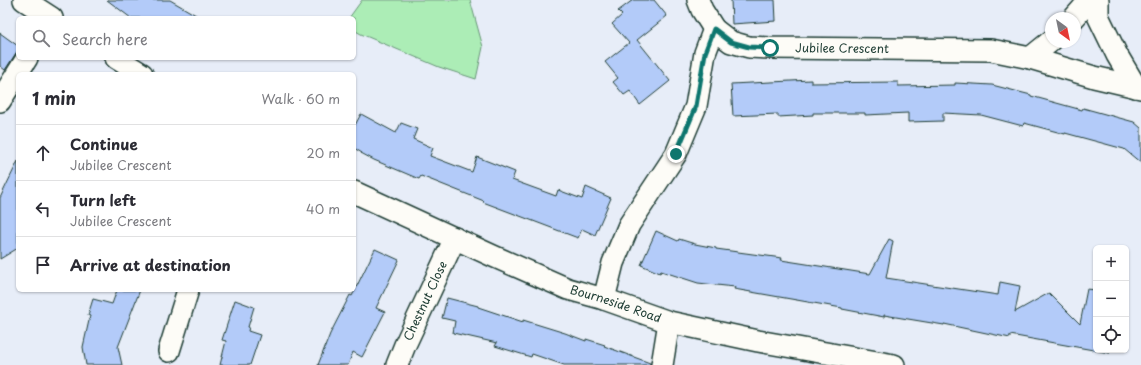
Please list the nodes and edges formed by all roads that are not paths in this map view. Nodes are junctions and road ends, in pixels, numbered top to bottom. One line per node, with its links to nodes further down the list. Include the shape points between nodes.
1 (24, 0): 6 (street)
2 (698, 0): 7 (street)
3 (1089, 0): 5 (street)
4 (1098, 0): 15 (street, via 1098,16 1117,55)
5 (1079, 12)
6 (49, 16)
7 (714, 29): 9 (street, Jubilee Crescent, via 731,42 749,47 991,50); 20 (street, via 705,53 696,106 676,154 629,225 613,264)
8 (1045, 46): 9 (street)
9 (1030, 58): 15 (street, Jubilee Crescent)
10 (26, 60): 12 (street)
11 (119, 60): 13 (street)
12 (18, 72)
13 (139, 72)
14 (16, 76): 16 (street)
15 (1139, 87)
16 (0, 101)
17 (356, 193): 18 (street, Bourneside Road)
18 (455, 238): 20 (street, Bourneside Road, via 568,290); 23 (street, Chestnut Close)
19 (187, 292): 22 (street)
20 (604, 299): 21 (street, Bourneside Road)
21 (669, 322): 24 (street); 25 (street, Bourneside Road)
22 (169, 351)
23 (397, 365)
24 (662, 365)
25 (894, 365)

